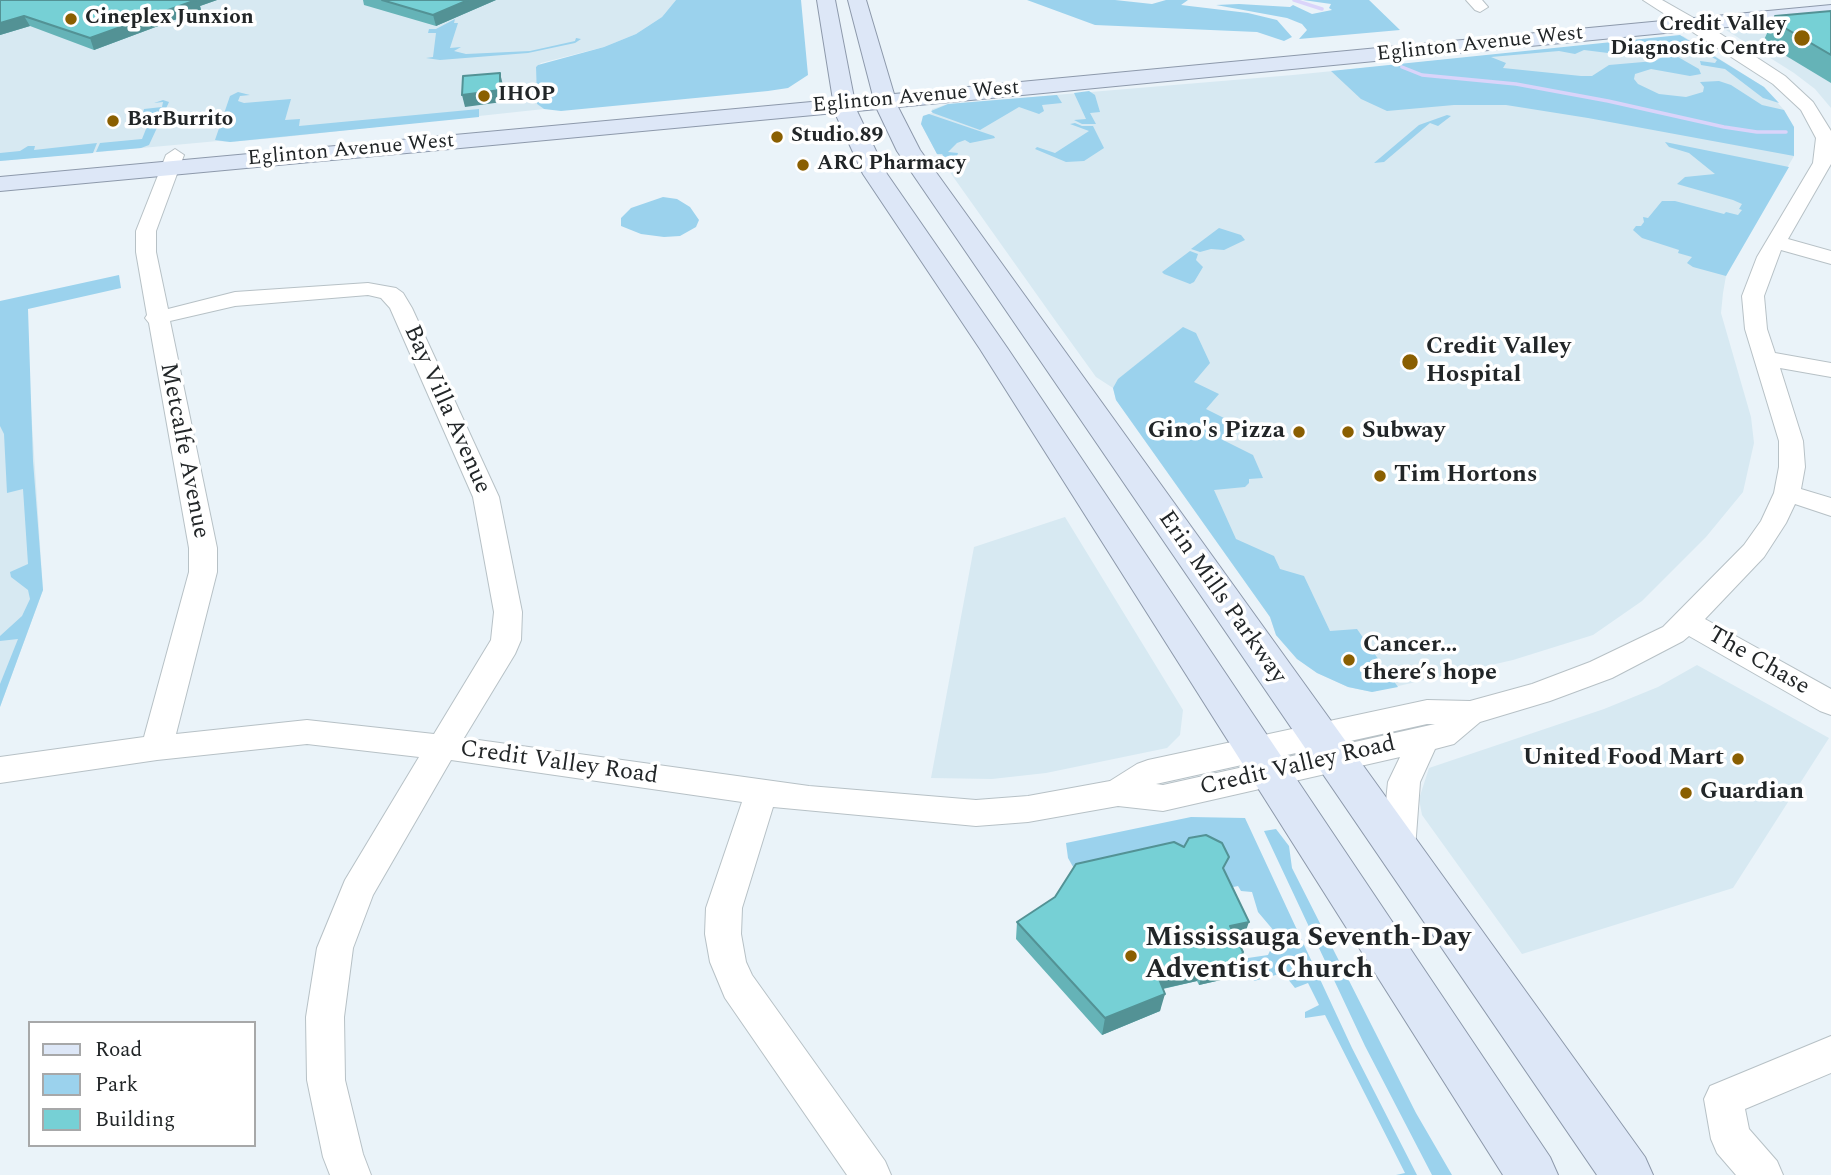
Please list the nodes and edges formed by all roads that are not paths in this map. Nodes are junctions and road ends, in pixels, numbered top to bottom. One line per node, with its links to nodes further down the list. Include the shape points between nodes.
1 (826, 0): 8 (main road, Erin Mills Parkway)
2 (857, 0): 7 (main road, Erin Mills Parkway)
3 (1651, 0): 6 (street, Credit Valley Road)
4 (1831, 0): 6 (main road, Eglinton Avenue West)
5 (1831, 11): 6 (main road, Eglinton Avenue West)
6 (1685, 19): 7 (main road, Eglinton Avenue West, via 1324,61); 10 (street, Credit Valley Road, via 1759,65 1807,106 1825,138)
7 (883, 95): 8 (main road, Eglinton Avenue West); 25 (main road, Erin Mills Parkway, via 909,151)
8 (843, 99): 9 (main road, Eglinton Avenue West); 27 (main road, Erin Mills Parkway, via 850,126 875,174)
9 (172, 161): 11 (main road, Eglinton Avenue West); 12 (main road, Eglinton Avenue West); 15 (street, Metcalfe Avenue, via 146,231)
10 (1825, 170): 13 (street, Credit Valley Road)
11 (0, 171)
12 (0, 184)
13 (1777, 242): 14 (street); 16 (street, Credit Valley Road, via 1753,296)
14 (1831, 258)
15 (156, 318): 24 (street, Bay Villa Avenue, via 235,299 368,289 395,298 486,497 508,612 500,654); 26 (street, Metcalfe Avenue, via 203,548 202,572)
16 (1765, 358): 17 (street); 18 (street, Credit Valley Road, via 1791,441)
17 (1831, 370)
18 (1787, 493): 19 (street); 20 (street, Credit Valley Road, via 1754,551)
19 (1831, 507)
20 (1686, 621): 21 (street, The Chase); 22 (street, Credit Valley Road, via 1660,643 1601,670)
21 (1831, 703)
22 (1470, 713): 23 (street, Credit Valley Road, via 1443,735); 25 (street, Credit Valley Road, via 1427,712)
23 (1424, 739): 25 (street, Credit Valley Road); 30 (street, via 1404,782)
24 (443, 747): 26 (street, Credit Valley Road, via 307,733); 29 (street, Credit Valley Road); 32 (street, Bay Villa Avenue, via 357,891 335,948 325,1017 326,1080)
25 (1327, 747): 27 (street, Credit Valley Road); 30 (main road, Erin Mills Parkway)
26 (158, 748): 28 (street, Credit Valley Road)
27 (1263, 761): 29 (street, Credit Valley Road, via 1163,797 1118,793 976,813); 34 (main road, Erin Mills Parkway)
28 (0, 770)
29 (761, 793): 33 (street, via 724,908 728,962 738,985)
30 (1398, 849): 35 (main road, Erin Mills Parkway)
31 (1831, 1054): 36 (street, via 1724,1098 1731,1139)
32 (351, 1175)
33 (871, 1175)
34 (1532, 1175)
35 (1627, 1175)
36 (1763, 1175)

